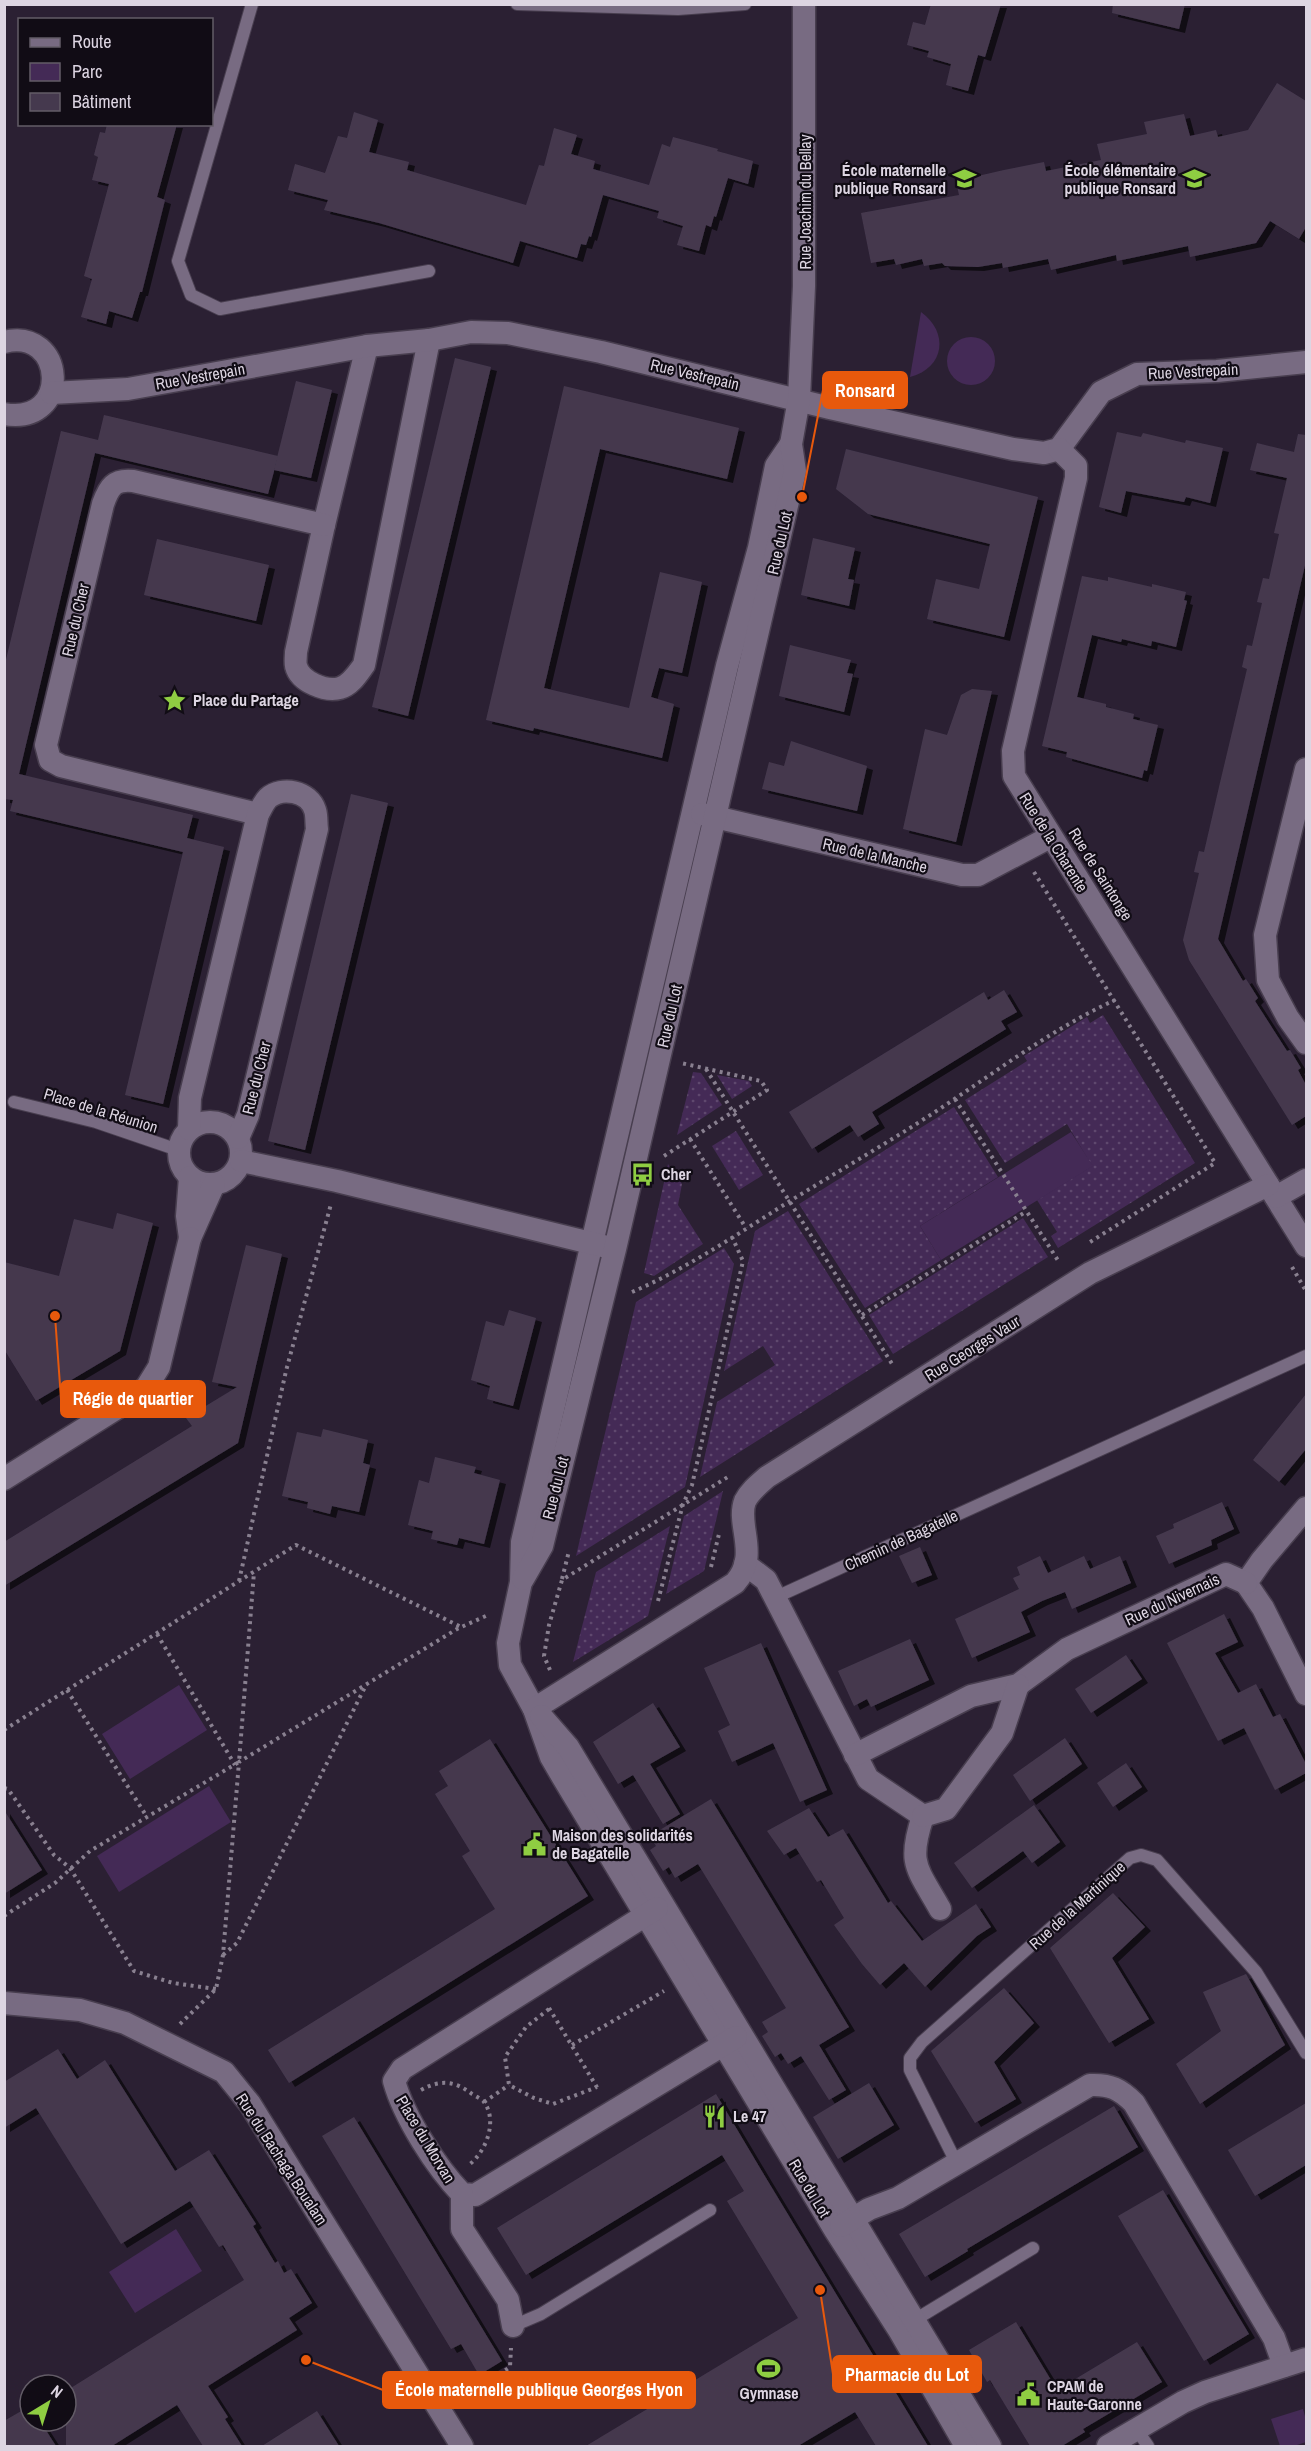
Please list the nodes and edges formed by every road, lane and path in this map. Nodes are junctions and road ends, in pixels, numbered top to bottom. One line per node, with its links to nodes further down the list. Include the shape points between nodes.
1 (252, 4): 5 (lane, via 178,261 191,295 220,309)
2 (517, 4): 3 (lane, via 678,9)
3 (745, 4)
4 (804, 4): 11 (street, Rue Joachim du Bellay, via 804,263)
5 (429, 272)
6 (429, 340): 8 (street, Rue Vestrepain); 11 (street, Rue Vestrepain, via 471,332 508,333); 14 (street, via 364,665 353,680 340,688 321,688 302,677 296,667)
7 (4, 342): 10 (street, via 27,342 41,350 53,371)
8 (367, 346): 10 (street, Rue Vestrepain, via 128,389); 14 (street)
9 (1306, 364): 13 (street, Rue Vestrepain, via 1137,374 1101,392)
10 (51, 393): 12 (street, via 39,409 26,415)
11 (799, 399): 13 (street, Rue Vestrepain, via 1013,448 1044,453); 17 (street, Rue du Lot, via 791,444 776,466 759,548 727,666)
12 (4, 414)
13 (1059, 449): 18 (street, Rue de la Charente, via 1076,466 1076,478 1013,751 1014,776)
14 (324, 525): 16 (street, Rue du Cher, via 133,481 114,483 103,504 46,745 50,760 61,766)
15 (1306, 769): 19 (street, via 1265,935 1268,980)
16 (258, 814): 25 (street, Rue du Cher, via 190,1098); 26 (street, Rue du Cher, via 267,799 279,791 293,792 306,797 315,808 317,829 248,1114)
17 (705, 815): 18 (street, Rue de la Manche, via 962,875 978,875); 42 (street, Rue du Lot)
18 (1050, 837): 36 (street, Rue de la Charente)
19 (1306, 1043)
20 (680, 1063): 21 (path)
21 (706, 1069): 24 (path); 24 (path, via 761,1081 767,1090)
22 (955, 1099): 31 (path, via 1084,1014 1115,1000); 37 (path); 38 (path)
23 (14, 1102): 28 (lane, Place de la Réunion, via 96,1122)
24 (733, 1112): 27 (path); 37 (path)
25 (189, 1129): 26 (street, Rue du Cher, via 201,1122 216,1121 229,1127); 28 (street, Rue du Cher)
26 (238, 1138): 30 (street, Rue du Cher)
27 (690, 1138): 29 (path); 39 (path)
28 (178, 1150): 32 (street)
29 (664, 1154)
30 (241, 1161): 34 (street); 35 (street, via 226,1180)
31 (1215, 1163)
32 (190, 1177): 35 (street); 41 (street)
33 (1306, 1180): 36 (street, Rue Georges Vaur)
34 (337, 1181): 42 (street); 58 (path, via 286,1371)
35 (214, 1184): 41 (street)
36 (1272, 1191): 43 (street); 55 (street, Rue Georges Vaur, via 1090,1274 767,1477 745,1502)
37 (789, 1202): 39 (path); 46 (path)
38 (1027, 1210): 44 (path); 46 (path)
39 (746, 1228): 40 (path)
40 (732, 1237): 45 (path); 52 (path, via 743,1261 692,1485)
41 (190, 1238): 50 (street, via 159,1367 146,1388)
42 (604, 1246): 72 (street, Rue du Lot, via 542,1546 521,1582 508,1643 510,1665)
43 (1306, 1246)
44 (1059, 1262)
45 (633, 1292)
46 (862, 1315): 48 (path)
47 (1306, 1356): 60 (lane, Chemin de Bagatelle)
48 (894, 1367)
49 (733, 1474): 51 (path)
50 (4, 1479)
51 (730, 1485)
52 (683, 1504): 61 (path, via 657,1606); 64 (path, via 562,1580)
53 (1306, 1508): 59 (street, Rue du Nivernais)
54 (720, 1528): 56 (path)
55 (745, 1564): 60 (street, via 766,1580); 72 (street, via 735,1582)
56 (710, 1571)
57 (254, 1572): 58 (path); 65 (path, via 296,1545); 75 (path)
58 (238, 1582): 66 (path)
59 (1246, 1583): 69 (street, Rue du Nivernais, via 1226,1574 1067,1649); 71 (street, via 1263,1608)
60 (774, 1598): 74 (street)
61 (667, 1600)
62 (494, 1612): 65 (path)
63 (541, 1623): 64 (path)
64 (549, 1625): 67 (path, via 544,1656)
65 (461, 1627): 68 (path)
66 (156, 1634): 70 (path); 75 (path)
67 (552, 1677)
68 (367, 1685): 75 (path); 83 (path, via 237,1943)
69 (1018, 1685): 74 (street, Rue du Nivernais, via 971,1696); 77 (street, via 1002,1733 946,1809)
70 (67, 1690): 73 (path); 78 (path)
71 (1306, 1694)
72 (534, 1709): 81 (street, Rue du Lot, via 551,1757)
73 (4, 1730)
74 (855, 1755): 77 (street, via 868,1779)
75 (237, 1763): 78 (path); 83 (path)
76 (4, 1788): 79 (path, via 54,1855)
77 (923, 1816): 80 (street, via 914,1842 915,1864)
78 (147, 1817): 79 (path, via 90,1851)
79 (70, 1868): 82 (path); 86 (path, via 134,1971 173,1983)
80 (939, 1909)
81 (655, 1910): 84 (street, Place du Morvan); 90 (street, Rue du Lot)
82 (4, 1916)
83 (223, 1955): 86 (path)
84 (535, 1985): 88 (path); 100 (street, Place du Morvan, via 402,2069 394,2081 400,2102 447,2179)
85 (668, 1988): 91 (path)
86 (216, 1989): 89 (path)
87 (4, 2002): 108 (street, Rue du Bachaga Boualam, via 80,2010 125,2023 224,2072 250,2104)
88 (549, 2008): 91 (path); 93 (path, via 526,2027 504,2057)
89 (175, 2030)
90 (732, 2039): 100 (street, Place du Morvan, via 476,2195); 102 (street, Rue du Lot)
91 (572, 2045): 94 (path)
92 (1306, 2053): 98 (lane, Rue de la Martinique, via 1256,1972 1156,1860 1141,1855 1130,1858 922,2042 910,2058 910,2070)
93 (509, 2085): 94 (path, via 553,2104); 97 (path)
94 (597, 2087): 96 (path)
95 (421, 2090): 97 (path, via 441,2083 458,2084)
96 (601, 2093)
97 (484, 2102): 99 (path, via 489,2119 488,2138)
98 (957, 2164): 102 (street); 107 (street, via 1090,2085 1107,2084 1123,2091 1134,2103 1268,2328)
99 (469, 2165)
100 (462, 2194): 105 (street, via 462,2229 508,2300)
101 (710, 2210): 105 (lane, via 541,2314)
102 (844, 2224): 104 (street, Rue du Lot)
103 (1033, 2247): 104 (lane)
104 (906, 2325): 111 (street, Rue du Lot); 112 (street, Rue du Lot)
105 (513, 2326): 108 (path, via 510,2367)
106 (1306, 2359): 107 (street)
107 (1284, 2366): 109 (street, via 1205,2392)
108 (442, 2414): 110 (street, Rue du Bachaga Boualam)
109 (1142, 2438): 113 (street)
110 (462, 2446)
111 (966, 2446)
112 (990, 2446)
113 (1108, 2446)

